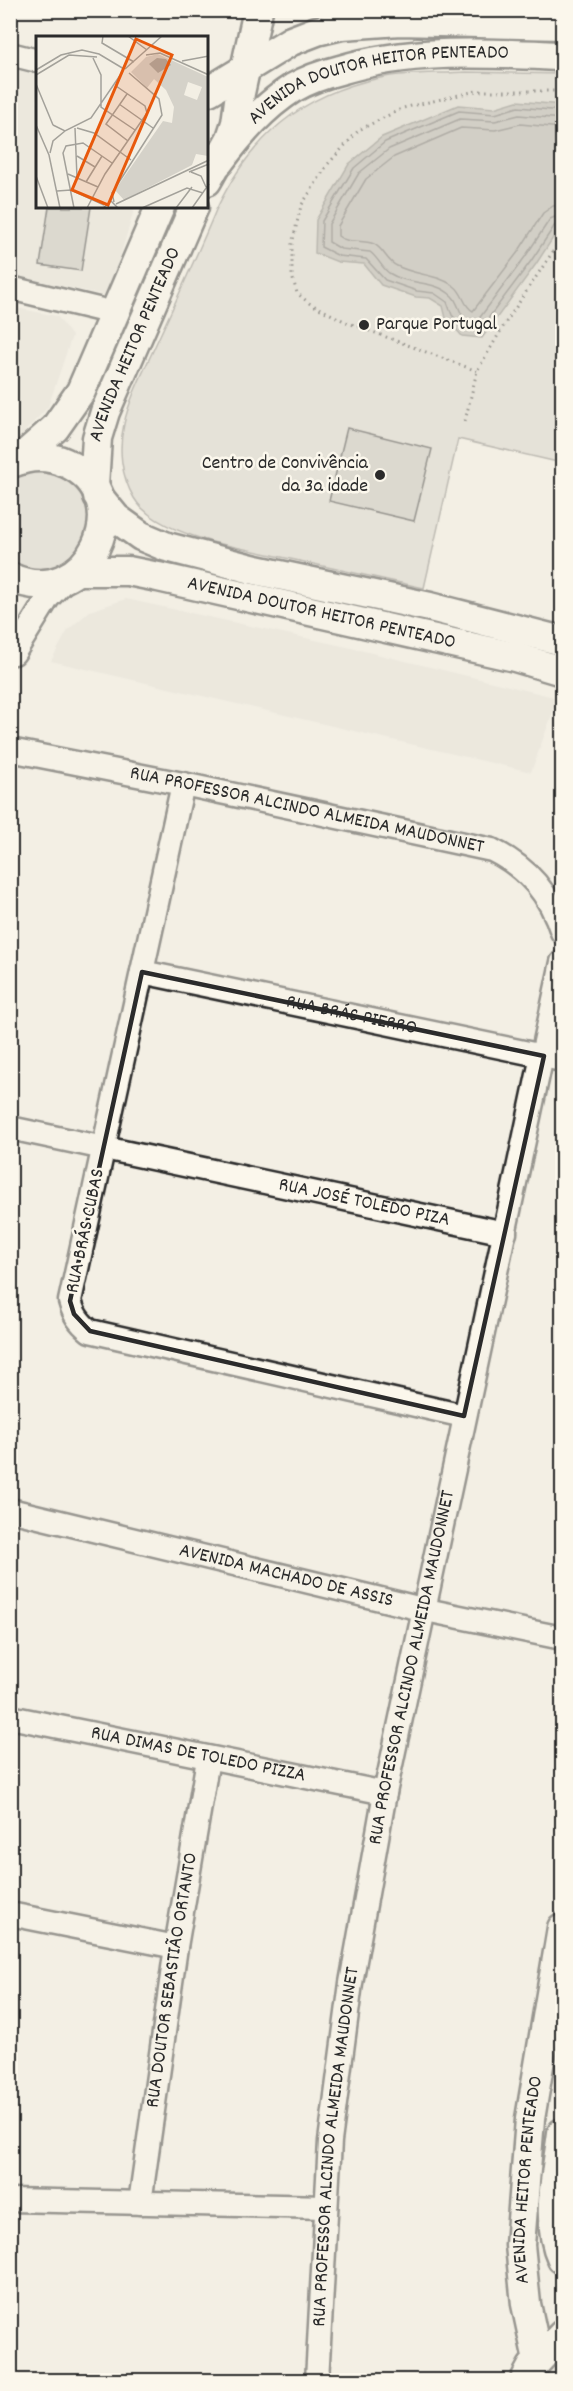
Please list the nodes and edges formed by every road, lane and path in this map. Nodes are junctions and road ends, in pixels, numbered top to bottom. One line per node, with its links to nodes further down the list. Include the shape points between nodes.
1 (254, 12): 3 (main road, via 266,34); 7 (main road); 9 (main road)
2 (562, 25): 3 (main road, AVENIDA DOUTOR HEITOR PENTEADO, via 370,22 317,31)
3 (291, 41): 7 (main road, AVENIDA DOUTOR HEITOR PENTEADO)
4 (10, 54): 6 (street)
5 (562, 56): 10 (main road, AVENIDA DOUTOR HEITOR PENTEADO, via 400,56 322,75 271,104 239,135)
6 (36, 60)
7 (245, 68): 9 (main road, AVENIDA DOUTOR HEITOR PENTEADO); 10 (main road, via 236,123)
8 (562, 91): 16 (path, via 476,91 403,108 359,130 328,164 301,206 292,244 292,276 297,293 346,322)
9 (208, 93)
10 (213, 171)
11 (160, 208): 15 (main road)
12 (194, 208): 19 (main road, AVENIDA HEITOR PENTEADO, via 105,412 97,438)
13 (562, 238): 16 (path)
14 (10, 288): 15 (street)
15 (114, 313): 18 (main road, via 69,410 55,428)
16 (477, 371): 17 (path)
17 (465, 421)
18 (15, 462): 19 (main road, AVENIDA DOUTOR HEITOR PENTEADO, via 38,456 57,459 74,466)
19 (96, 490): 20 (main road, AVENIDA HEITOR PENTEADO, via 103,517 101,535 94,553); 22 (main road, AVENIDA DOUTOR HEITOR PENTEADO, via 116,518 141,536 167,547)
20 (73, 574): 21 (main road, AVENIDA DOUTOR HEITOR PENTEADO, via 53,583 37,584); 23 (street, via 48,598); 24 (main road, AVENIDA DOUTOR HEITOR PENTEADO, via 128,572 158,577 494,652)
21 (10, 577)
22 (562, 641)
23 (12, 653)
24 (562, 671)
25 (10, 750): 26 (street, RUA PROFESSOR ALCINDO ALMEIDA MAUDONNET)
26 (183, 784): 27 (street, RUA PROFESSOR ALCINDO ALMEIDA MAUDONNET, via 492,850 527,872 545,892); 29 (street, RUA BRÁS CUBAS)
27 (562, 932)
28 (562, 962): 30 (street, RUA PROFESSOR ALCINDO ALMEIDA MAUDONNET)
29 (142, 972): 30 (street, RUA BRÁS PIERRO); 32 (street, RUA BRÁS CUBAS)
30 (553, 1058): 33 (street, RUA PROFESSOR ALCINDO ALMEIDA MAUDONNET)
31 (10, 1128): 32 (street, RUA JOSÉ TOLEDO PIZA)
32 (104, 1150): 33 (street, RUA JOSÉ TOLEDO PIZA); 34 (street, RUA BRÁS CUBAS, via 70,1301 74,1314 90,1331)
33 (505, 1233): 34 (street, RUA PROFESSOR ALCINDO ALMEIDA MAUDONNET)
34 (465, 1416): 36 (street, RUA PROFESSOR ALCINDO ALMEIDA MAUDONNET)
35 (10, 1510): 36 (street, AVENIDA MACHADO DE ASSIS)
36 (426, 1610): 37 (street, AVENIDA MACHADO DE ASSIS); 40 (street, RUA PROFESSOR ALCINDO ALMEIDA MAUDONNET)
37 (562, 1638)
38 (10, 1718): 39 (street, RUA DIMAS DE TOLEDO PIZZA)
39 (208, 1759): 40 (street, RUA DIMAS DE TOLEDO PIZZA); 43 (street, RUA DOUTOR SEBASTIÃO ORTANTO)
40 (385, 1793): 47 (street, RUA PROFESSOR ALCINDO ALMEIDA MAUDONNET, via 351,1983 330,2141)
41 (10, 1914): 43 (street)
42 (562, 1928): 50 (main road, AVENIDA HEITOR PENTEADO, via 530,2118 520,2245)
43 (176, 1947): 46 (street, RUA DOUTOR SEBASTIÃO ORTANTO)
44 (562, 2133): 48 (main road, AVENIDA HEITOR PENTEADO, via 553,2227)
45 (10, 2200): 46 (street)
46 (140, 2203): 47 (street)
47 (326, 2207): 51 (street, RUA PROFESSOR ALCINDO ALMEIDA MAUDONNET)
48 (562, 2259)
49 (562, 2335): 50 (main road)
50 (531, 2370)
51 (317, 2380)

